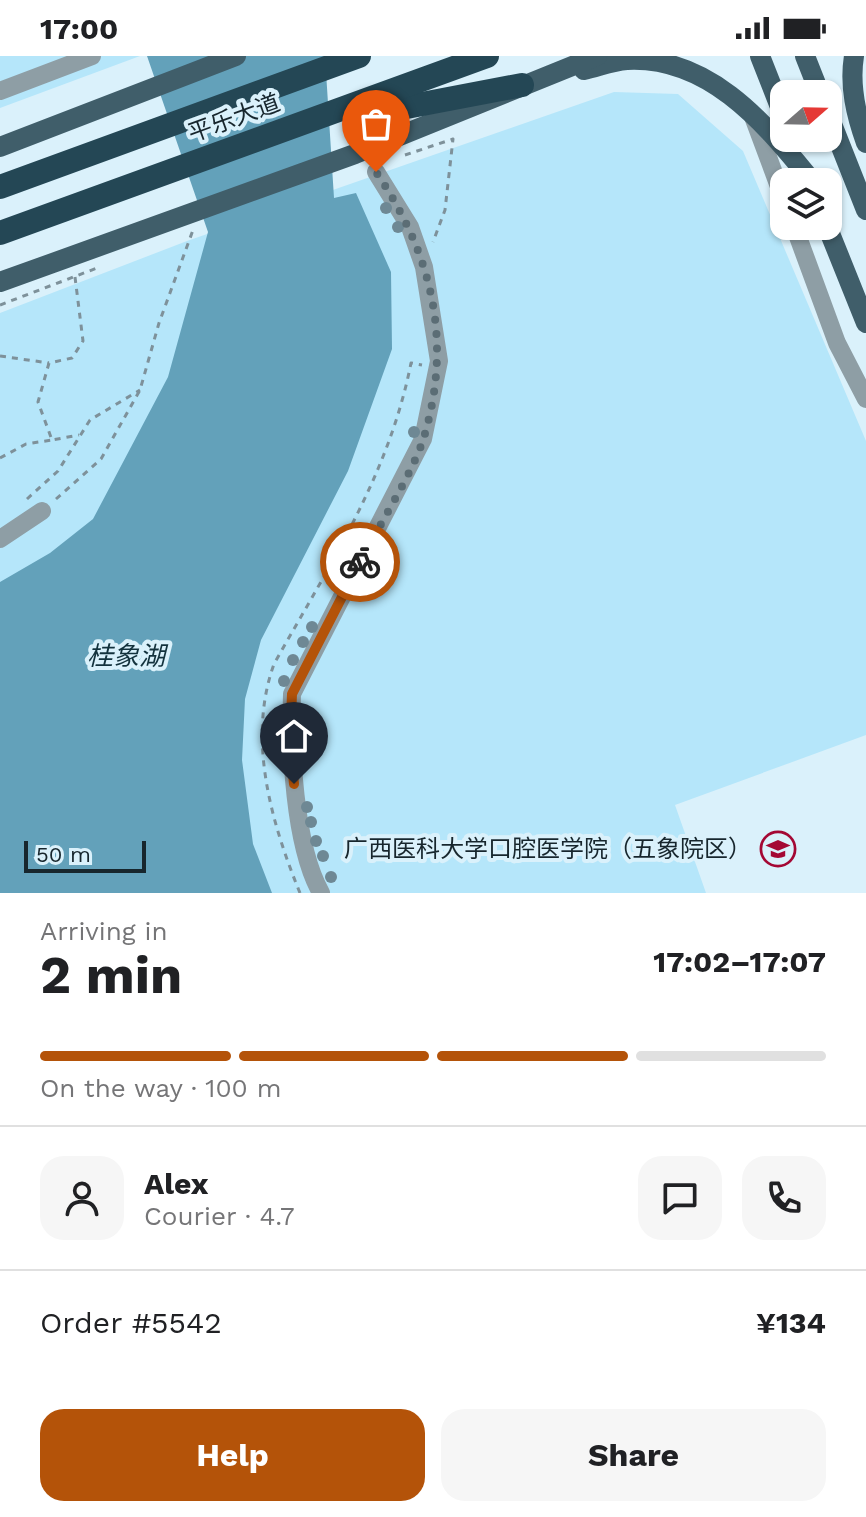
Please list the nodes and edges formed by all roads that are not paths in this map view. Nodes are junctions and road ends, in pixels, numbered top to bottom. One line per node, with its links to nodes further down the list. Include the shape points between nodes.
1 (92, 56): 13 (street)
2 (236, 56): 18 (main road)
3 (326, 56): 14 (highway)
4 (359, 56): 14 (highway, 平乐大道)
5 (487, 56): 16 (highway, 平乐大道)
6 (597, 56): 12 (main road)
7 (760, 56): 11 (main road)
8 (805, 56): 10 (main road)
9 (854, 56): 17 (main road, via 856,115)
10 (814, 80)
11 (770, 81)
12 (522, 85): 15 (main road, via 627,60 666,62 693,71); 16 (highway); 28 (main road, via 190,221)
13 (0, 91)
14 (256, 91): 23 (highway, 平乐大道)
15 (749, 107): 20 (street); 21 (main road)
16 (276, 133): 25 (highway, 平乐大道)
17 (866, 143)
18 (0, 147)
19 (842, 149): 24 (main road)
20 (772, 168)
21 (799, 168)
22 (376, 172): 33 (street, via 410,227 424,267 439,361 423,439 292,694 290,741 297,805)
23 (0, 187)
24 (866, 210)
25 (0, 233)
26 (799, 240): 30 (street, via 837,343)
27 (833, 240): 29 (main road)
28 (0, 282)
29 (866, 323)
30 (866, 399)
31 (42, 511): 32 (street)
32 (0, 539)
33 (321, 893)

